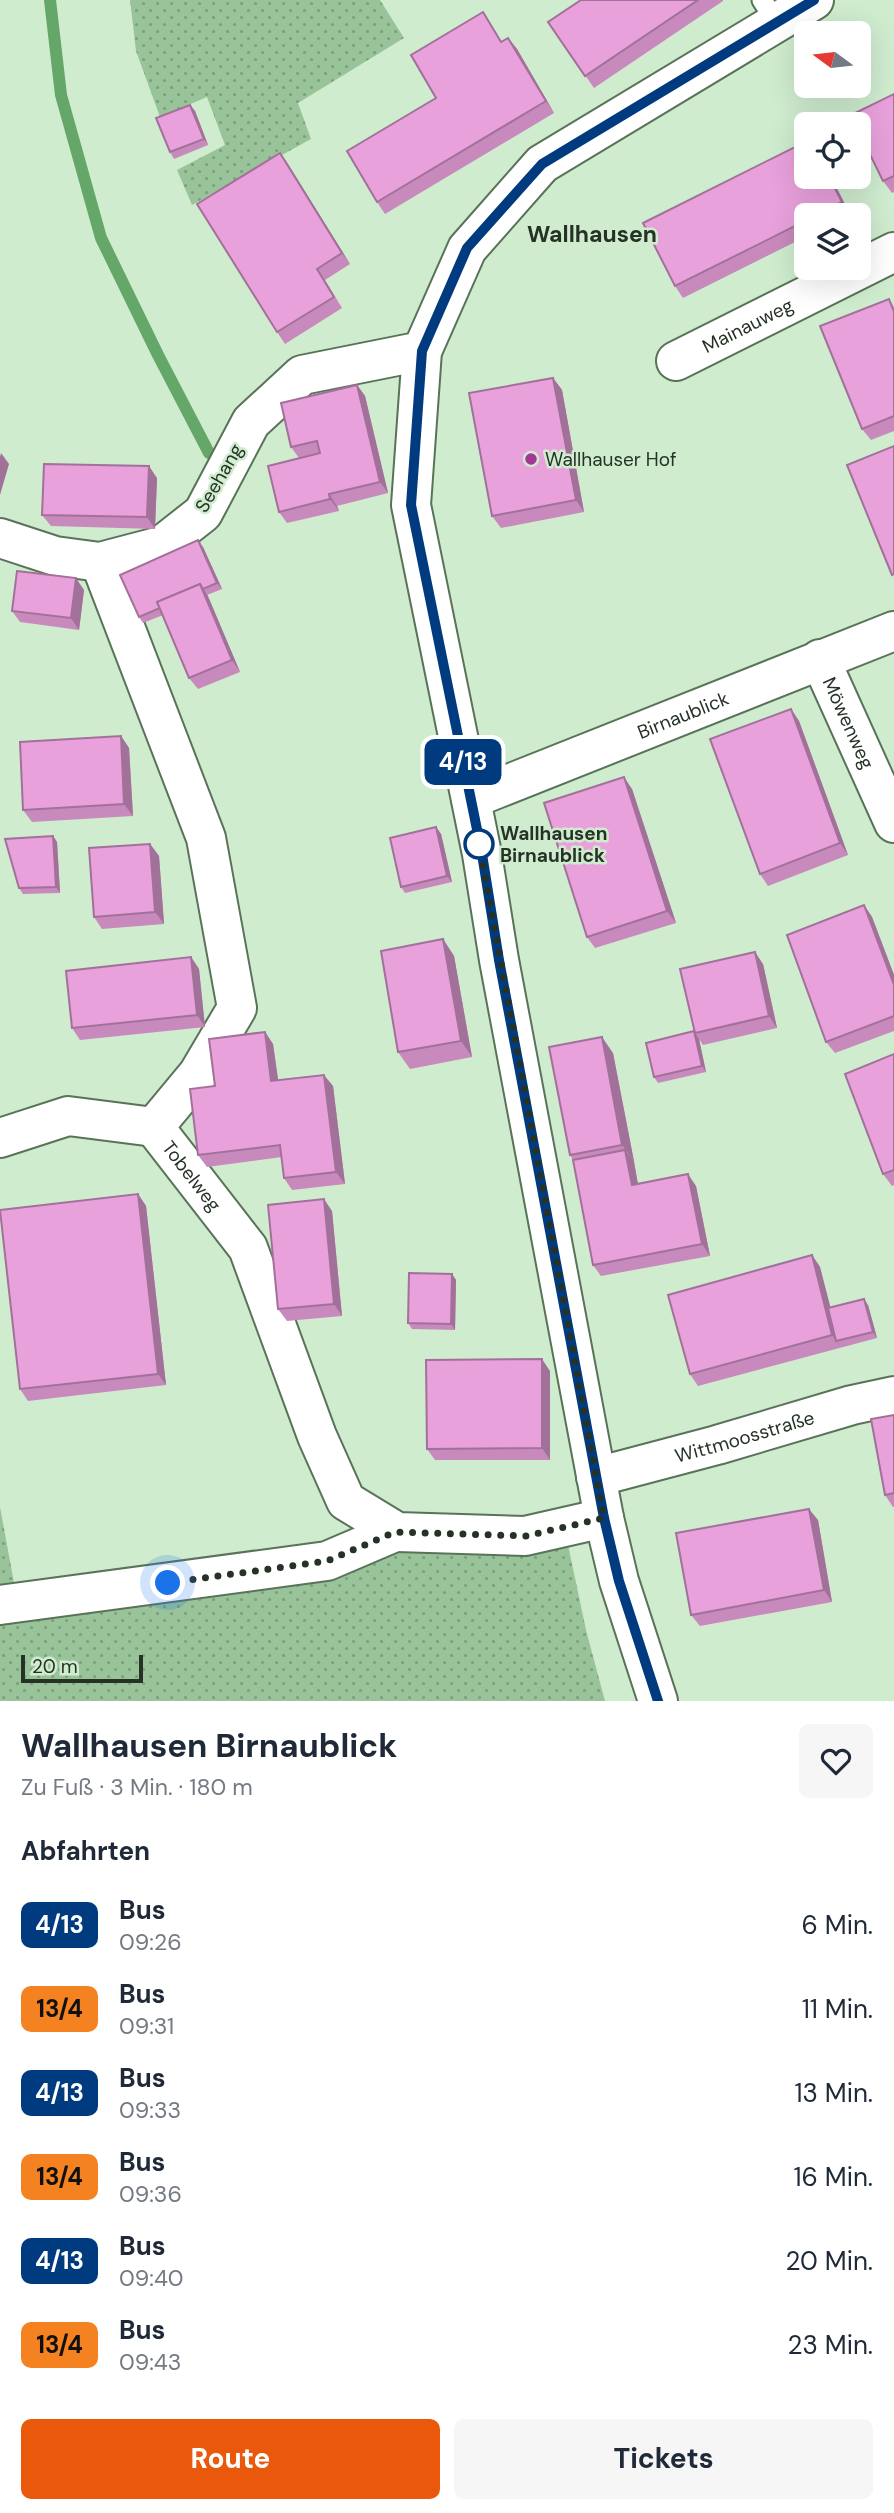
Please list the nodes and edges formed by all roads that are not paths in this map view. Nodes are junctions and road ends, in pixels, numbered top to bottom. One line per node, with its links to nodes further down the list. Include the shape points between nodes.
1 (814, 0): 2 (street)
2 (769, 11): 4 (street, via 542,164 467,248)
3 (894, 252): 5 (street, Mainauweg)
4 (422, 351): 7 (street, Seehang, via 302,374 251,422 203,513 160,546); 10 (street, via 411,505)
5 (676, 361)
6 (0, 538): 7 (street, Seehang, via 55,556)
7 (100, 562): 12 (street, Tobelweg, via 206,838 237,1007 198,1074)
8 (894, 631): 9 (street, Birnaublick)
9 (820, 659): 10 (street, Birnaublick); 11 (street, Möwenweg)
10 (471, 799): 15 (street)
11 (894, 823)
12 (154, 1126): 13 (street, via 68,1116); 17 (street, Tobelweg, via 248,1248 317,1436 346,1501)
13 (0, 1138)
14 (894, 1396): 15 (street, Wittmoosstraße)
15 (596, 1477): 16 (street)
16 (604, 1518): 17 (street, via 526,1536); 19 (street)
17 (395, 1532): 18 (street, via 327,1561)
18 (0, 1605)
19 (658, 1701)

